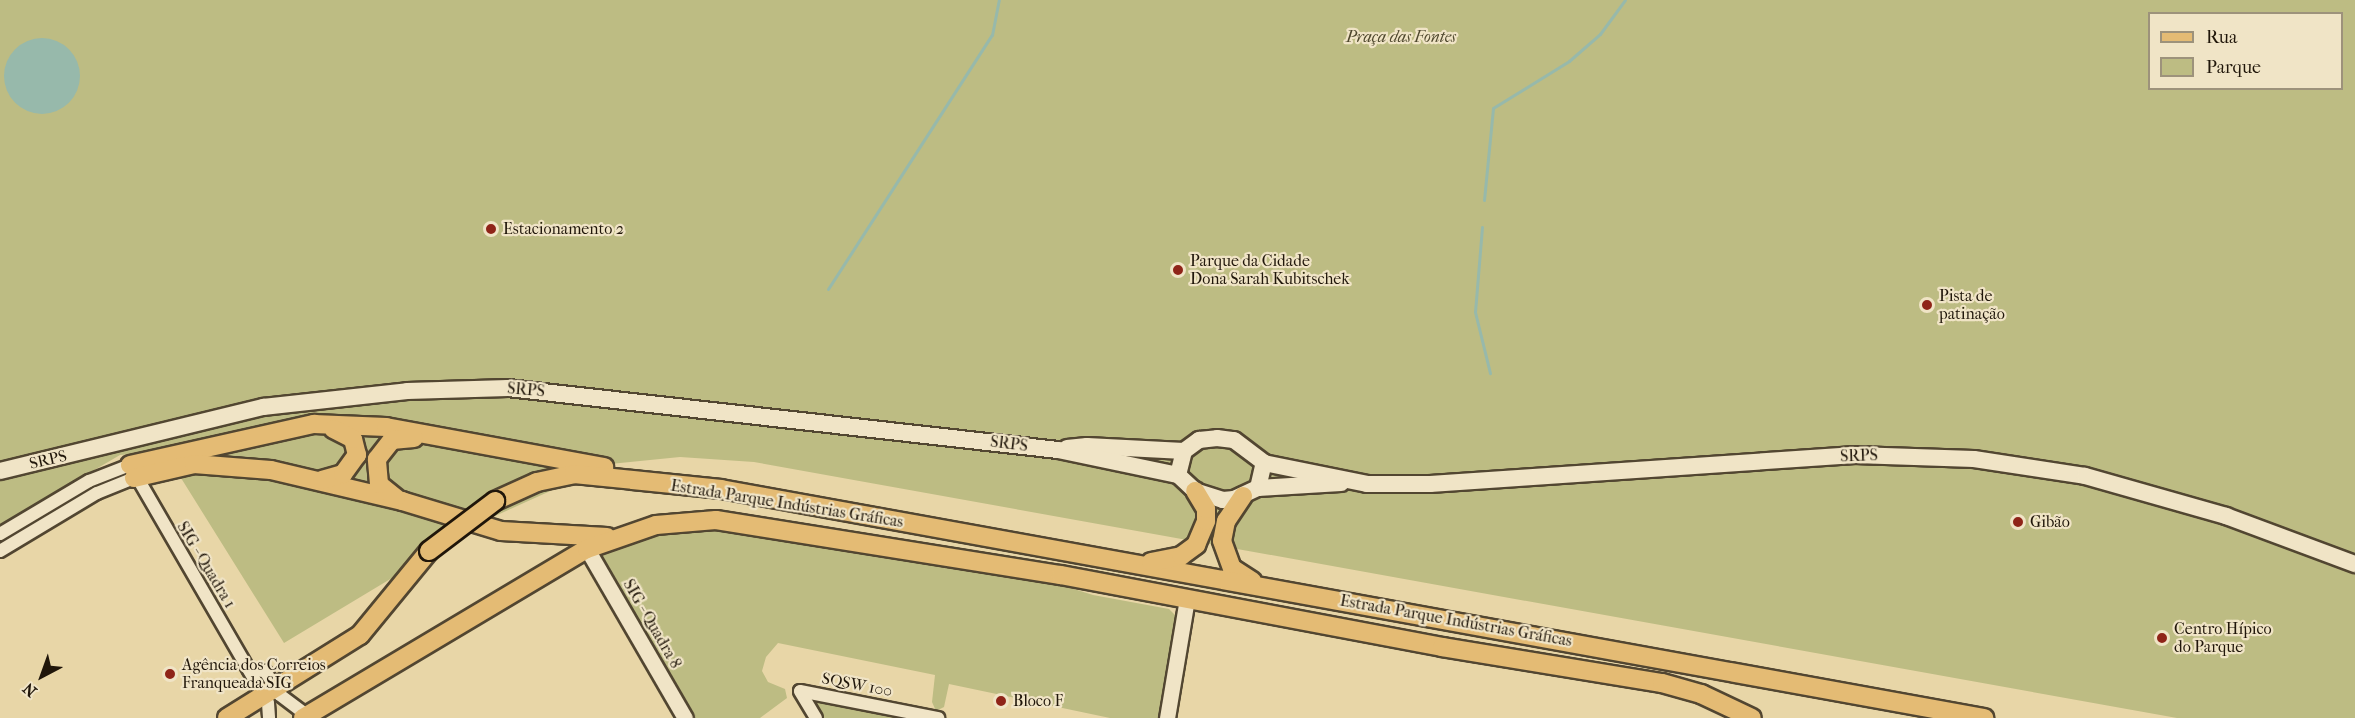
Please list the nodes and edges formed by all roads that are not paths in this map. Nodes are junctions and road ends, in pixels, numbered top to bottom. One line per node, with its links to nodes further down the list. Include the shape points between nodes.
1 (314, 424): 2 (main road, via 386,427); 7 (main road); 9 (main road, via 345,432 357,455 343,474)
2 (455, 441): 11 (main road); 14 (main road, via 402,437 384,446 377,459 376,477 383,488)
3 (1058, 450): 4 (main road, SRPS, via 1087,446); 6 (main road, SRPS, via 508,388 407,391 263,407); 8 (main road, SRPS)
4 (1184, 451): 5 (main road, SRPS, via 1199,440 1234,440); 8 (main road)
5 (1264, 463): 10 (main road, SRPS); 13 (main road)
6 (0, 471)
7 (132, 472): 9 (main road, via 194,464 271,470); 16 (street, via 89,481); 20 (street); 25 (street, SIG - Quadra 1, via 249,670)
8 (1178, 475): 12 (main road, SRPS)
9 (320, 480): 14 (main road)
10 (1348, 482): 13 (main road, SRPS); 22 (main road, SRPS, via 1430,484 1855,455 1974,459 2085,476 2226,516)
11 (721, 489): 15 (main road, Estrada Parque Indústrias Gráficas); 25 (main road, Estrada Parque Indústrias Gráficas, bridge, via 574,474 537,482 495,501 429,552 360,635)
12 (1195, 491): 13 (main road, SRPS, via 1223,500); 21 (main road, via 1206,509 1196,545 1171,559)
13 (1250, 492): 23 (main road, via 1226,521 1223,551 1238,574)
14 (402, 501): 17 (main road, via 510,533)
15 (928, 527): 19 (main road, Estrada Parque Indústrias Gráficas); 21 (main road, Estrada Parque Indústrias Gráficas)
16 (0, 534)
17 (616, 536): 18 (main road, Estrada Parque Indústrias Gráficas); 19 (main road, Estrada Parque Indústrias Gráficas, via 664,524 717,520)
18 (587, 549): 26 (main road, Estrada Parque Indústrias Gráficas); 29 (street, SIG - Quadra 8)
19 (882, 549): 24 (main road, Estrada Parque Indústrias Gráficas)
20 (0, 551)
21 (1134, 563): 23 (main road, Estrada Parque Indústrias Gráficas)
22 (2355, 564)
23 (1270, 589): 34 (main road, Estrada Parque Indústrias Gráficas)
24 (1187, 598): 32 (street); 33 (main road, Estrada Parque Indústrias Gráficas, via 1442,647 1662,683 1701,694)
25 (269, 696): 26 (street); 27 (main road, Estrada Parque Indústrias Gráficas); 28 (street)
26 (307, 717)
27 (227, 718)
28 (269, 718)
29 (685, 718)
30 (816, 718): 31 (street, SQSW 100, via 800,691)
31 (938, 718)
32 (1167, 718)
33 (1752, 718)
34 (1984, 718)

